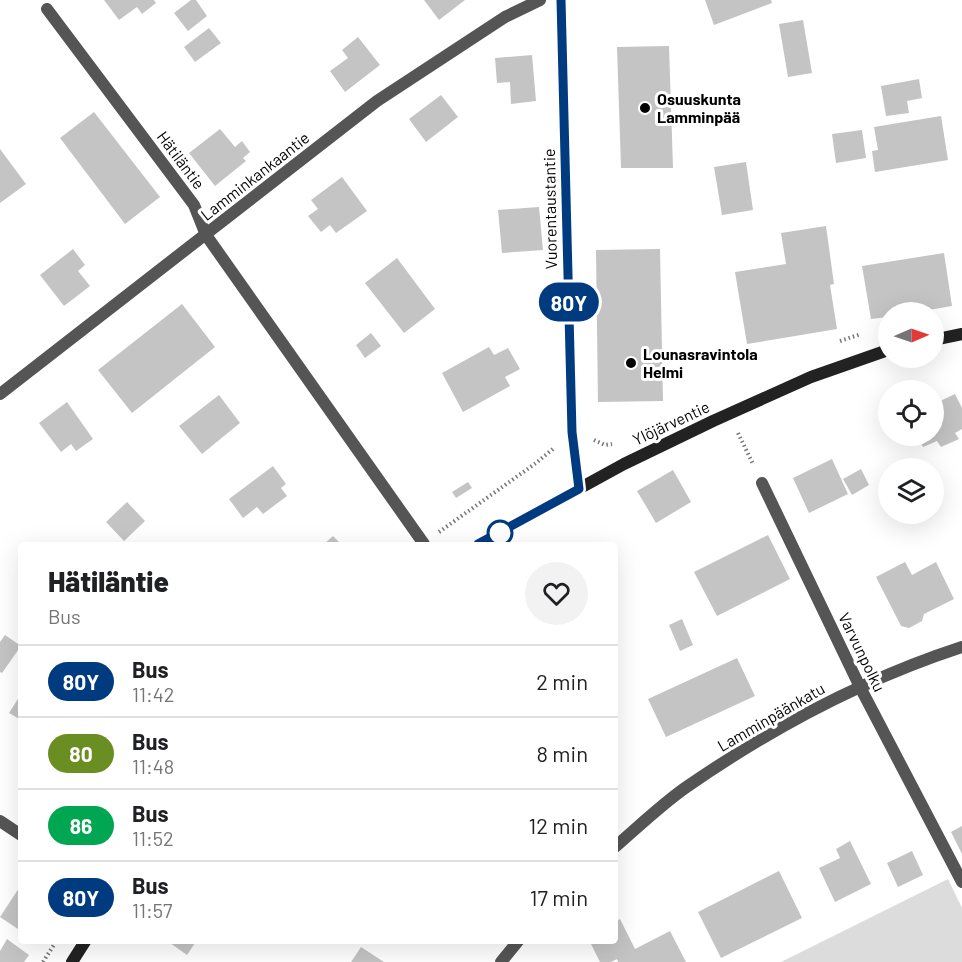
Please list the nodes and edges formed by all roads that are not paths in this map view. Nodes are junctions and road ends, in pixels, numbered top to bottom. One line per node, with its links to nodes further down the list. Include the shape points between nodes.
1 (540, 0): 4 (street, Lamminkankaantie, via 505,17 377,101)
2 (561, 0): 10 (main road, Vuorentaustantie, via 572,432)
3 (47, 9): 4 (street, Hätiläntie, via 194,205)
4 (206, 235): 8 (street, Lamminkankaantie); 11 (street, Hätiläntie)
5 (962, 334): 6 (main road)
6 (944, 338)
7 (878, 353): 10 (main road, Ylöjärventie, via 781,389)
8 (0, 394)
9 (762, 483): 14 (street, Varvunpolku)
10 (579, 489): 12 (main road, Ylöjärventie)
11 (423, 542)
12 (482, 542)
13 (962, 647): 14 (street, Lamminpäänkatu)
14 (860, 687): 17 (street, Lamminpäänkatu, via 754,743 683,789); 18 (street, Varvunpolku)
15 (0, 821): 16 (street)
16 (18, 833)
17 (618, 844)
18 (962, 882)
19 (83, 944): 21 (main road)
20 (516, 944): 22 (street)
21 (72, 962)
22 (501, 962)

